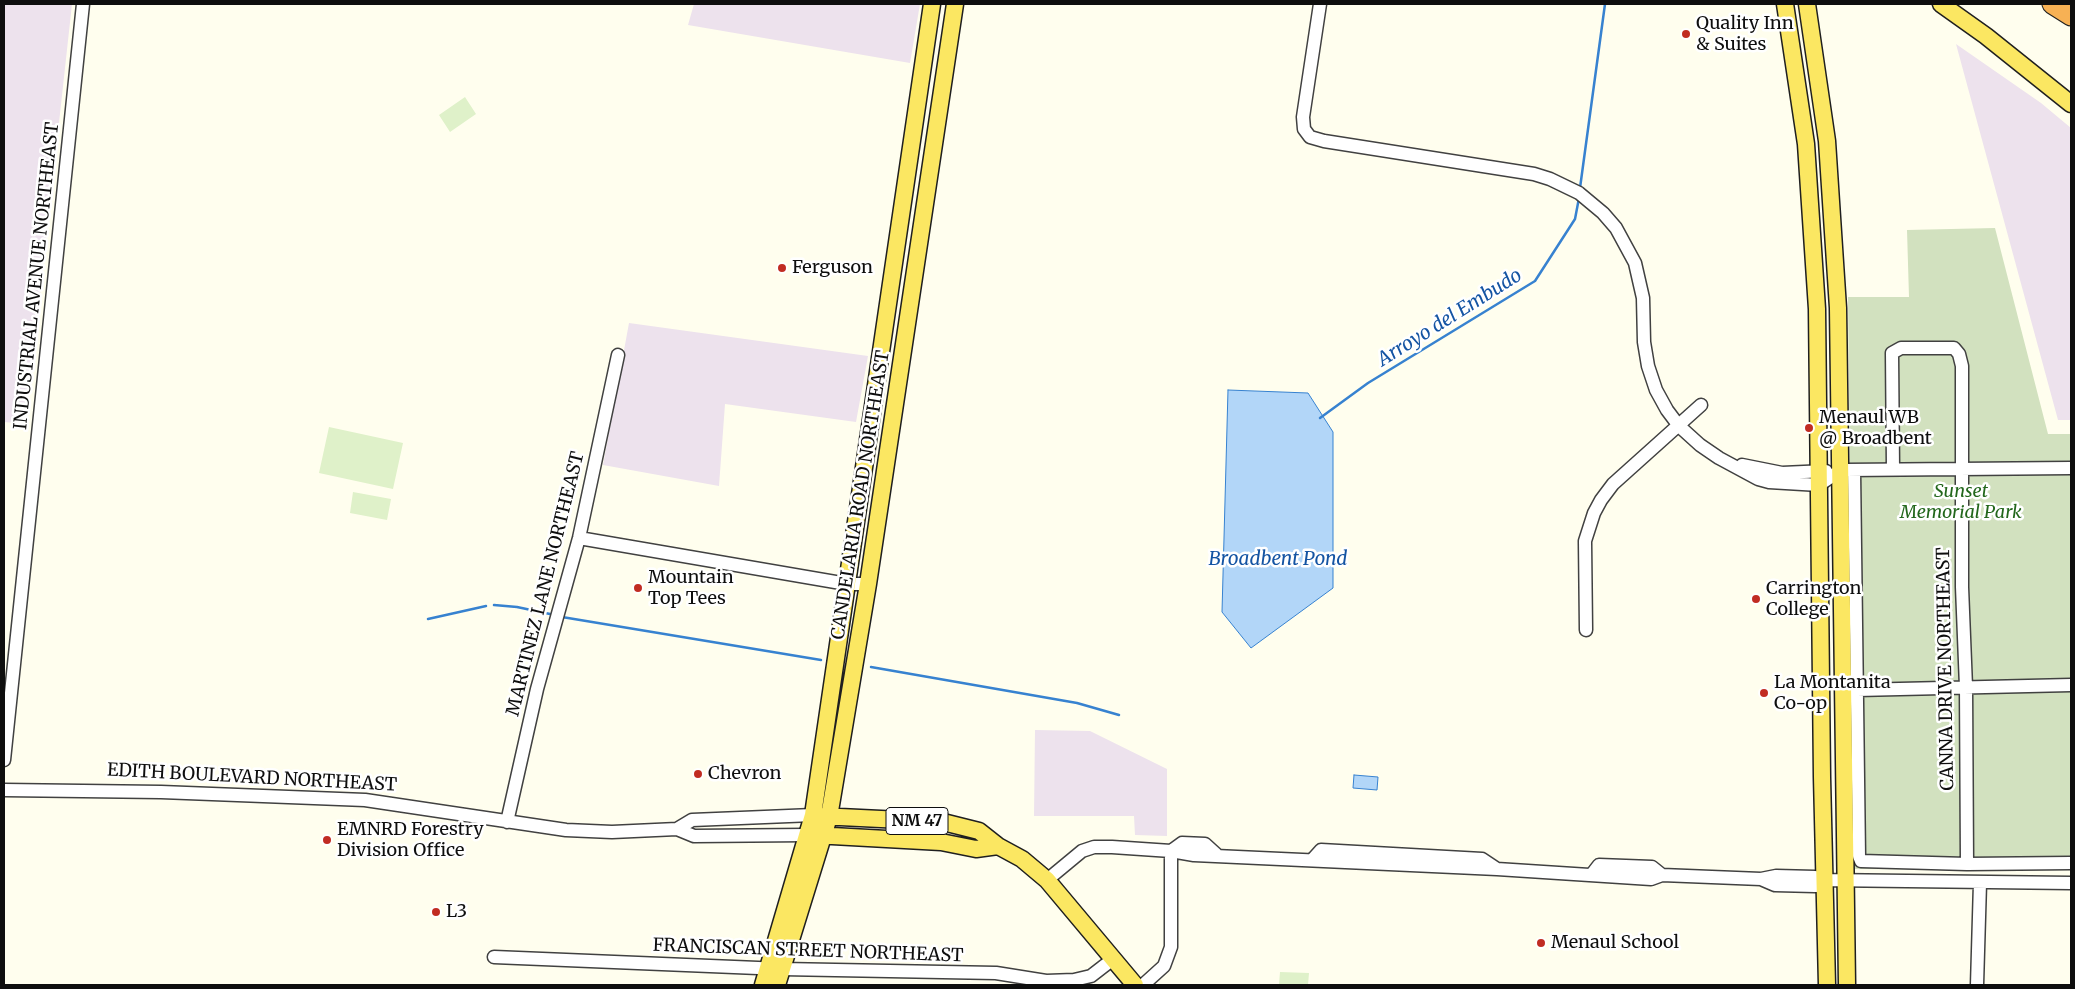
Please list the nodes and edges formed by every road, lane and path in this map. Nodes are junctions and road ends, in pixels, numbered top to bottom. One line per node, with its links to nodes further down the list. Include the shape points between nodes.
1 (83, 4): 26 (street, INDUSTRIAL AVENUE NORTHEAST)
2 (932, 4): 20 (main road, CANDELARIA ROAD NORTHEAST)
3 (954, 4): 21 (main road, CANDELARIA ROAD NORTHEAST)
4 (1320, 4): 13 (street, via 1303,117 1306,133 1324,141 1534,174 1566,186 1592,203 1616,228 1635,263 1644,298 1644,342 1648,366 1656,390)
5 (1785, 4): 18 (main road, via 1806,144 1817,309)
6 (1807, 4): 17 (main road, via 1827,151)
7 (1941, 4): 10 (main road)
8 (2052, 4): 9 (highway)
9 (2071, 16)
10 (2071, 104)
11 (618, 355): 19 (street, MARTINEZ LANE NORTHEAST)
12 (1701, 405): 13 (street)
13 (1679, 426): 18 (street, via 1700,445 1734,464); 22 (street, via 1625,473 1600,500 1594,513 1585,541)
14 (1961, 468): 15 (street); 16 (street); 16 (street, CANNA DRIVE NORTHEAST, via 1962,366 1959,354 1954,348 1900,348 1892,353); 24 (street, CANNA DRIVE NORTHEAST)
15 (2071, 468)
16 (1893, 469): 17 (street)
17 (1847, 470): 18 (street); 25 (street); 40 (main road)
18 (1819, 478): 39 (main road)
19 (579, 538): 20 (street); 30 (street, MARTINEZ LANE NORTHEAST, via 537,689)
20 (847, 584): 21 (street); 28 (main road, CANDELARIA ROAD NORTHEAST)
21 (868, 584): 29 (main road, CANDELARIA ROAD NORTHEAST)
22 (1586, 630)
23 (2071, 685): 24 (street)
24 (1966, 687): 25 (street); 37 (street, CANNA DRIVE NORTHEAST)
25 (1857, 690): 37 (street, via 1861,861)
26 (4, 760)
27 (4, 790): 30 (street, EDITH BOULEVARD NORTHEAST, via 365,800)
28 (813, 815): 29 (main road, EDITH BOULEVARD NORTHEAST / NM 47); 31 (street, EDITH BOULEVARD NORTHEAST, via 692,820); 32 (main road, CANDELARIA ROAD NORTHEAST)
29 (829, 817): 33 (main road, CANDELARIA ROAD NORTHEAST); 34 (main road, EDITH BOULEVARD NORTHEAST / NM 47, via 943,822 979,830)
30 (507, 822): 31 (street, EDITH BOULEVARD NORTHEAST, via 612,832)
31 (677, 829): 32 (street, EDITH BOULEVARD NORTHEAST, via 694,836)
32 (807, 834): 33 (main road, EDITH BOULEVARD NORTHEAST / NM 47); 45 (main road, CANDELARIA ROAD NORTHEAST)
33 (824, 836): 34 (main road, EDITH BOULEVARD NORTHEAST / NM 47, via 941,842 976,849); 45 (main road, CANDELARIA ROAD NORTHEAST)
34 (998, 846): 38 (main road, EDITH BOULEVARD NORTHEAST / NM 47, via 1022,859)
35 (1171, 851): 38 (street, via 1094,847 1082,851); 39 (street, via 1182,843 1204,844 1216,854 1312,860 1321,850 1482,859 1498,869 1592,874 1599,865 1652,867 1662,875 1761,879 1784,876); 49 (street, via 1171,947 1164,966)
36 (2071, 863): 37 (street)
37 (1967, 864)
38 (1048, 880): 44 (main road, NM 47)
39 (1825, 880): 40 (street); 50 (main road)
40 (1844, 880): 41 (street); 51 (main road)
41 (1980, 883): 42 (street); 52 (street)
42 (2071, 883)
43 (494, 958): 45 (street, FRANCISCAN STREET NORTHEAST)
44 (1113, 959): 45 (street, FRANCISCAN STREET NORTHEAST, via 1091,976 1046,981 996,973); 48 (main road, NM 47)
45 (774, 969): 46 (main road, CANDELARIA ROAD NORTHEAST); 47 (main road, CANDELARIA ROAD NORTHEAST)
46 (762, 985)
47 (777, 985)
48 (1135, 985)
49 (1143, 985)
50 (1827, 985)
51 (1847, 985)
52 (1978, 985)

